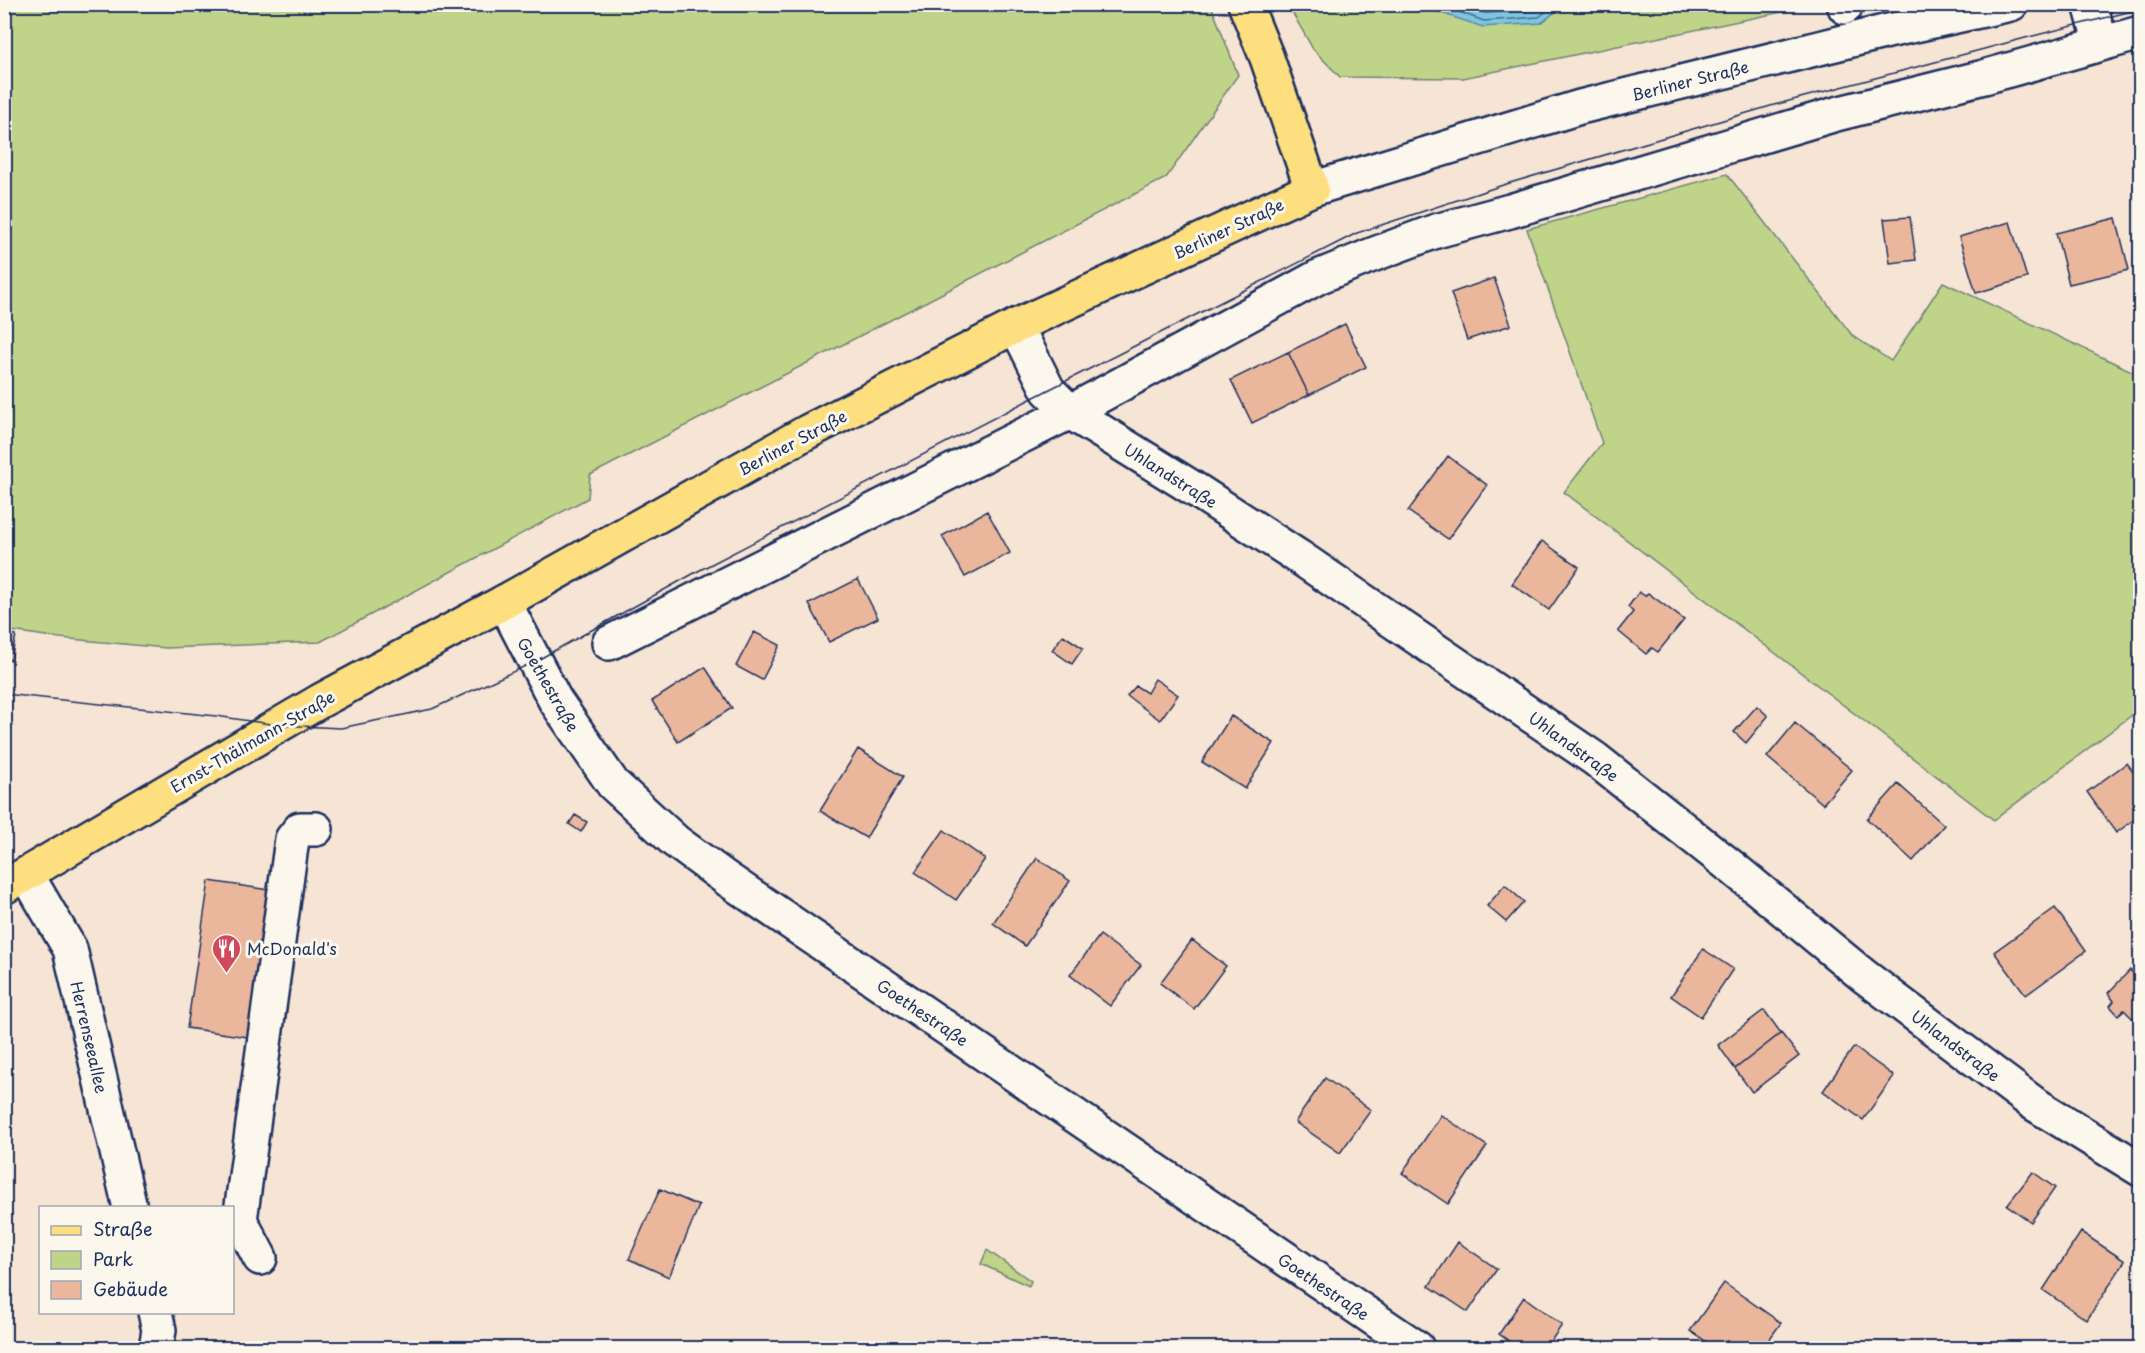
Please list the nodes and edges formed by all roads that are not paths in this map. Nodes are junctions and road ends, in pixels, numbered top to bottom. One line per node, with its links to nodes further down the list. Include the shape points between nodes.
1 (1245, 4): 6 (main road)
2 (2011, 4): 6 (street, Berliner Straße, via 1580,107)
3 (2090, 4): 5 (street)
4 (2140, 33): 5 (street)
5 (2101, 44): 8 (street, via 1836,114 1436,231 1318,277)
6 (1312, 189): 7 (main road, Berliner Straße)
7 (1016, 326): 8 (street, Uhlandstraße, via 1048,390); 9 (main road, Berliner Straße, via 807,432)
8 (1070, 412): 10 (street); 13 (street, Uhlandstraße, via 1289,551 1594,759 1864,976 2033,1103)
9 (504, 602): 12 (main road, Ernst-Thälmann-Straße, via 311,706); 16 (street, Goethestraße, via 555,700 613,784 675,841)
10 (609, 643)
11 (316, 829): 15 (street, via 300,829 292,839 240,1220)
12 (16, 881): 14 (street, Herrenseeallee, via 70,949)
13 (2140, 1169)
14 (130, 1206)
15 (260, 1258)
16 (1417, 1348)

